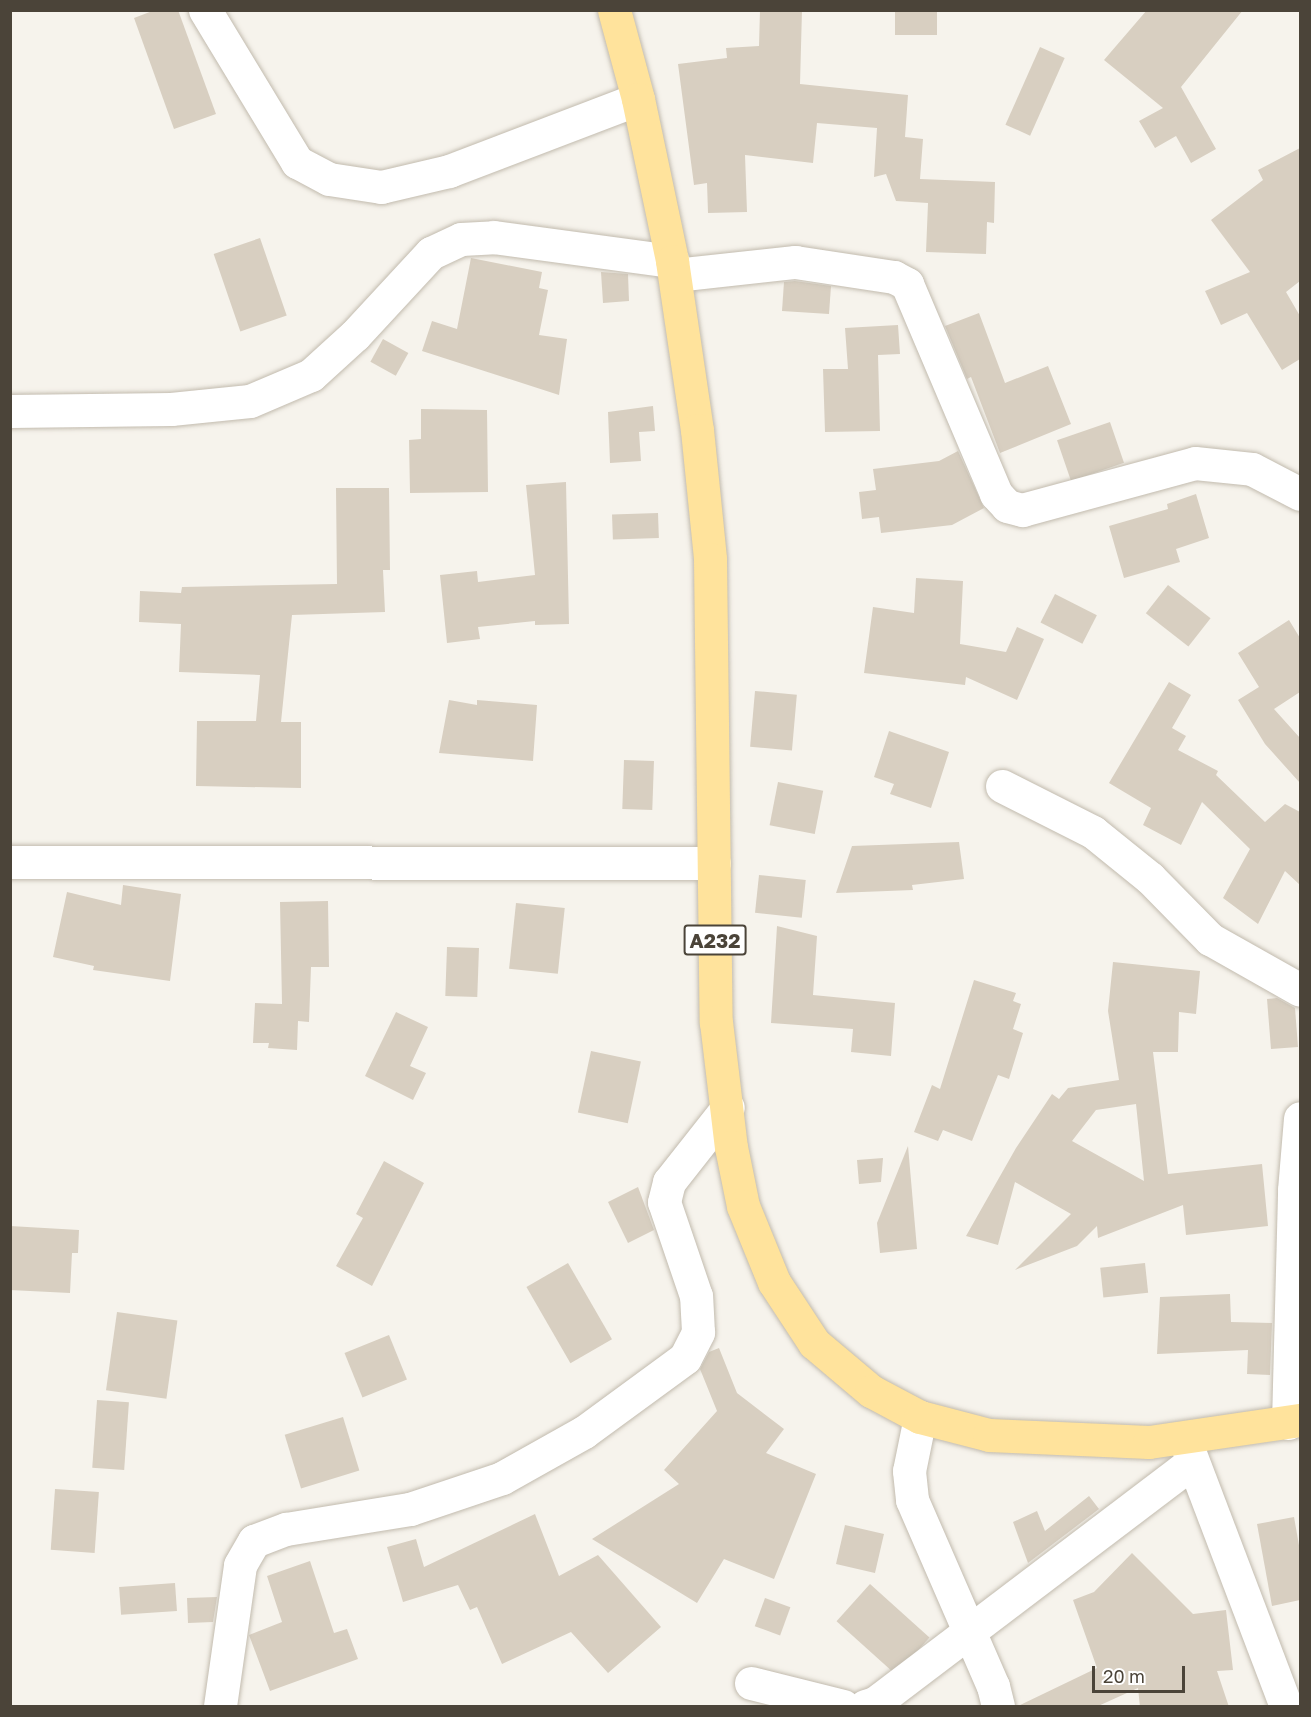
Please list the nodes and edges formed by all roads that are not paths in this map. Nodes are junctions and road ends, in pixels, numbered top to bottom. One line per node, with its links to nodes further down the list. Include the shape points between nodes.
1 (205, 10): 3 (street, via 297,162 329,179 381,187 449,171)
2 (614, 10): 3 (main road, A232)
3 (638, 99): 4 (main road, A232)
4 (674, 268): 5 (street, via 494,237 461,239 431,253 355,335 311,375 250,401 171,409); 6 (street, via 795,262 894,277 907,284 996,494 1007,506 1022,510 1195,463 1252,469); 9 (main road, A232, via 710,559)
5 (10, 411)
6 (1300, 494)
7 (1002, 786): 10 (street, via 1093,832 1150,878 1210,939)
8 (10, 862): 9 (street)
9 (714, 863): 11 (main road, A232, via 716,1022)
10 (1300, 990)
11 (728, 1107): 13 (main road, A232, via 731,1147 743,1206 774,1282 814,1343 871,1391); 18 (street, via 669,1182 664,1202 696,1296 698,1332 685,1358 585,1432 502,1478 411,1509 286,1529 254,1541 240,1565)
12 (1300, 1118): 14 (street, via 1294,1190)
13 (920, 1417): 15 (main road, A232, via 989,1435 1149,1442); 16 (street, via 909,1471 912,1500)
14 (1294, 1422): 15 (main road, A232)
15 (1187, 1450): 16 (street); 22 (street)
16 (969, 1631): 20 (street); 21 (street)
17 (752, 1683): 19 (street)
18 (220, 1707)
19 (843, 1707)
20 (865, 1707)
21 (998, 1707)
22 (1286, 1707)

